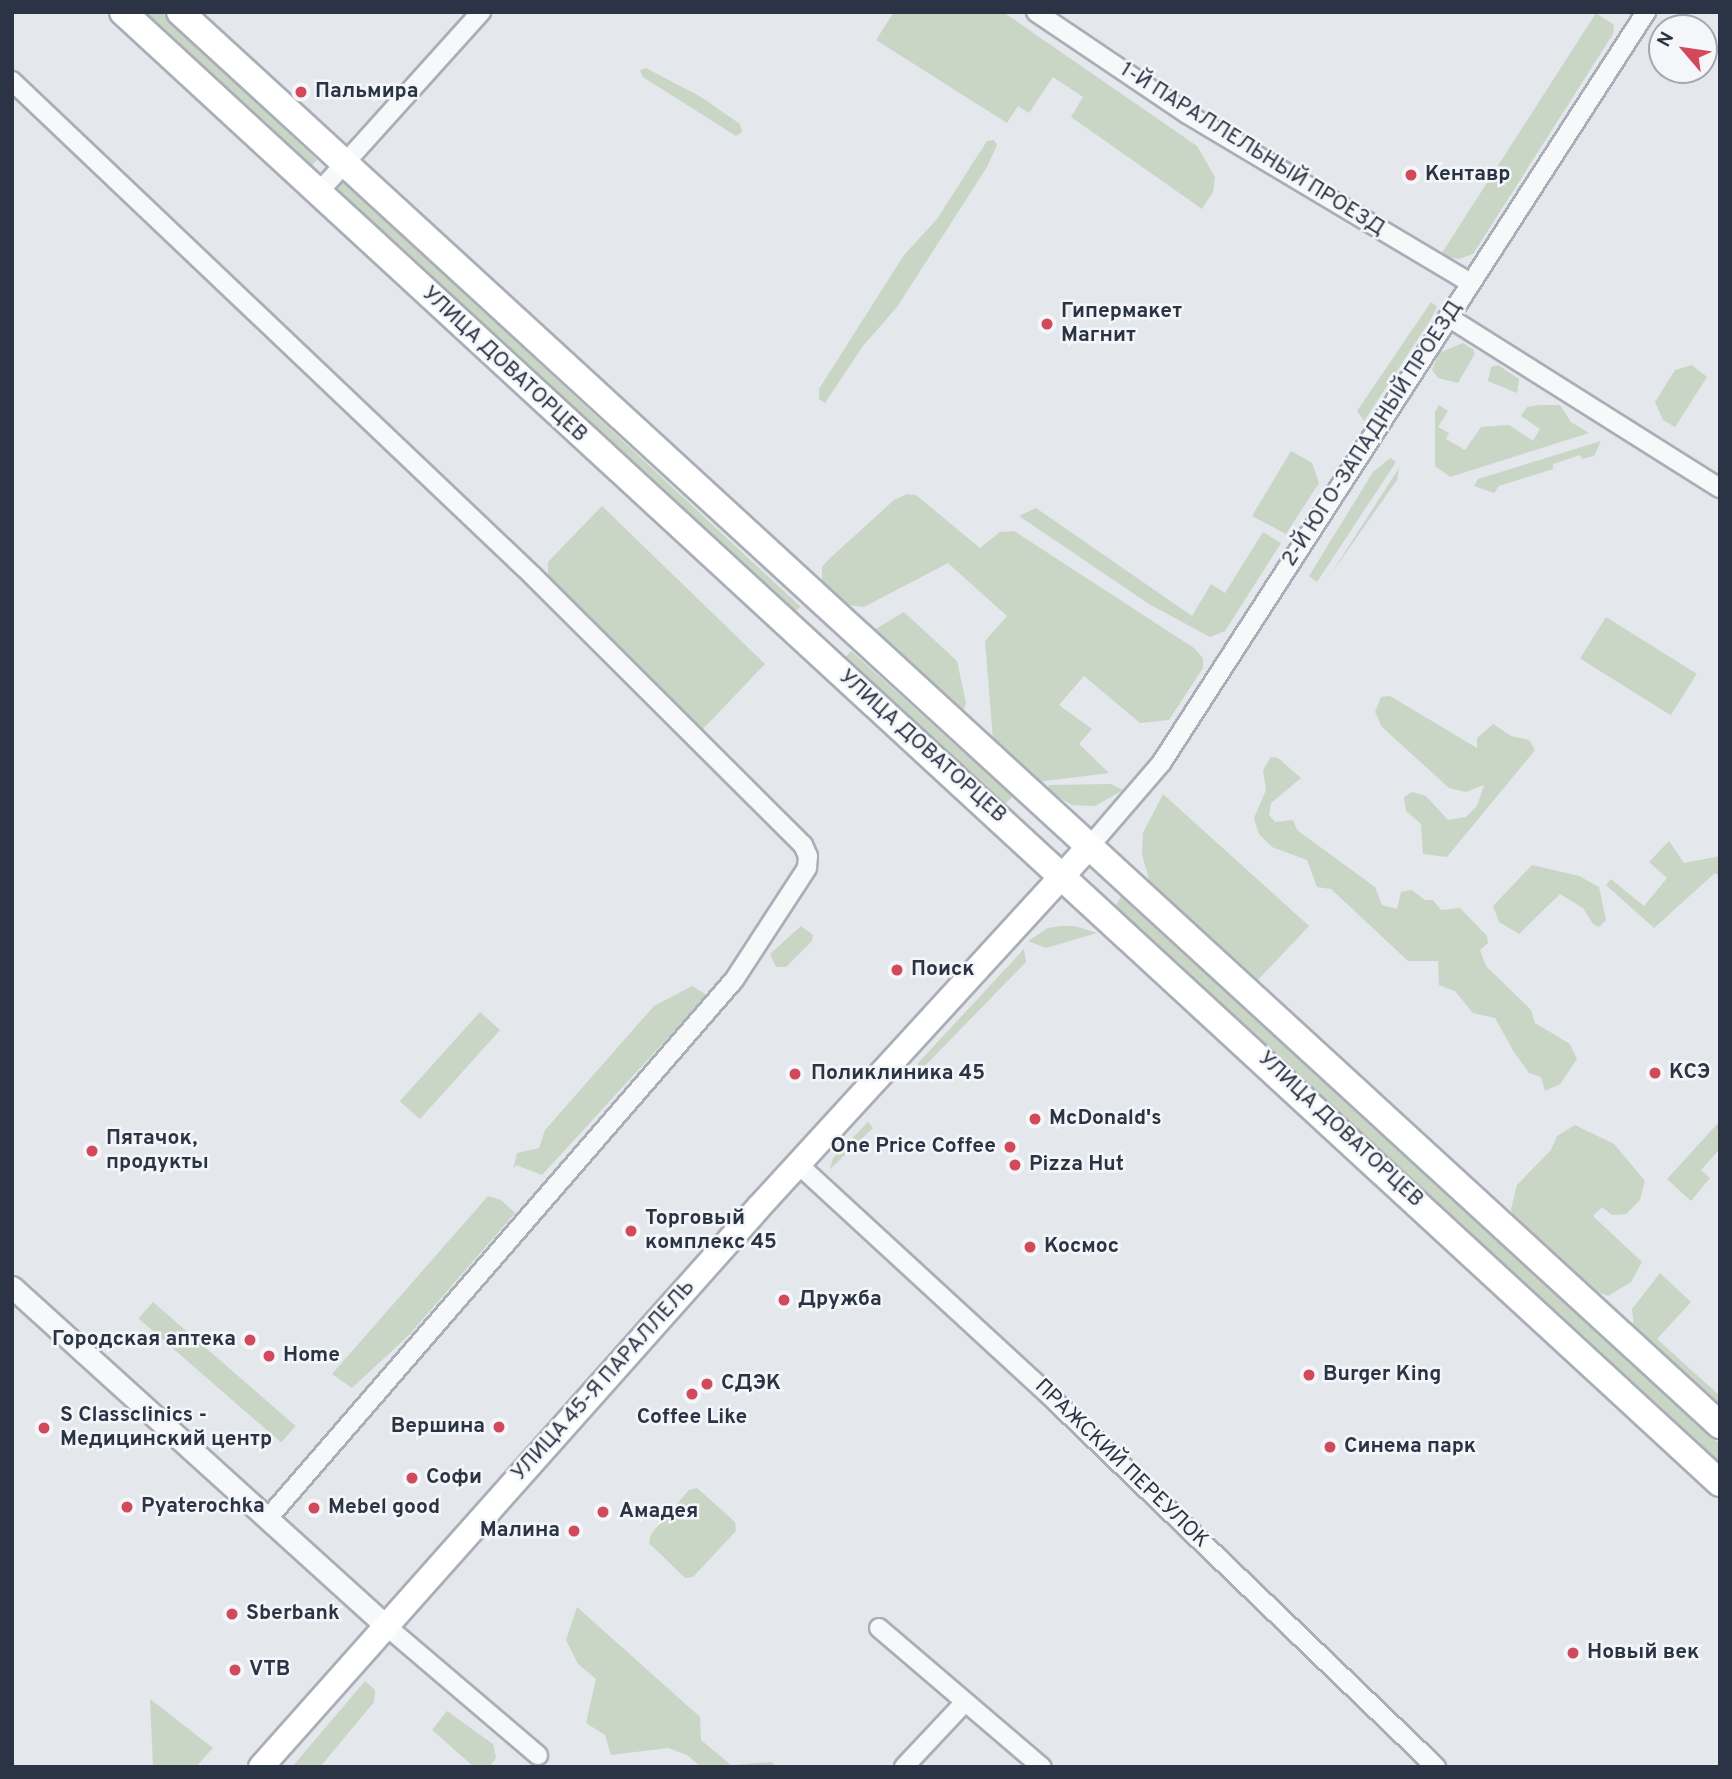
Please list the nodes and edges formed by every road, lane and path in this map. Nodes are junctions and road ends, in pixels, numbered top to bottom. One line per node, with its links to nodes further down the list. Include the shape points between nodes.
1 (123, 12): 8 (main road, УЛИЦА ДОВАТОРЦЕВ)
2 (180, 12): 7 (main road, УЛИЦА ДОВАТОРЦЕВ)
3 (481, 12): 7 (street)
4 (1036, 12): 9 (street, 1-Й ПАРАЛЛЕЛЬНЫЙ ПРОЕЗД, via 1187,114)
5 (1646, 12): 9 (street, 2-Й ЮГО-ЗАПАДНЫЙ ПРОЕЗД)
6 (12, 81): 18 (street, via 532,575 808,856 807,868 734,980)
7 (345, 165): 8 (street); 12 (main road, УЛИЦА ДОВАТОРЦЕВ)
8 (318, 192): 13 (main road, УЛИЦА ДОВАТОРЦЕВ)
9 (1470, 283): 10 (street, 2-Й ЮГО-ЗАПАДНЫЙ ПРОЕЗД)
10 (1448, 317): 11 (street); 12 (street, 2-Й ЮГО-ЗАПАДНЫЙ ПРОЕЗД, via 1162,762)
11 (1720, 488)
12 (1089, 847): 13 (main road, УЛИЦА 45-Я ПАРАЛЛЕЛЬ); 16 (main road, УЛИЦА ДОВАТОРЦЕВ)
13 (1063, 875): 14 (main road, УЛИЦА 45-Я ПАРАЛЛЕЛЬ); 17 (main road, УЛИЦА ДОВАТОРЦЕВ)
14 (800, 1166): 19 (main road, УЛИЦА 45-Я ПАРАЛЛЕЛЬ); 26 (street, ПРАЖСКИЙ ПЕРЕУЛОК, via 1043,1389)
15 (12, 1287): 18 (street)
16 (1720, 1425)
17 (1720, 1483)
18 (269, 1517): 19 (street)
19 (385, 1625): 22 (street); 23 (main road, УЛИЦА 45-Я ПАРАЛЛЕЛЬ)
20 (879, 1628): 21 (street)
21 (965, 1702): 24 (street); 25 (street)
22 (538, 1755)
23 (261, 1767)
24 (904, 1767)
25 (1042, 1767)
26 (1436, 1767)

